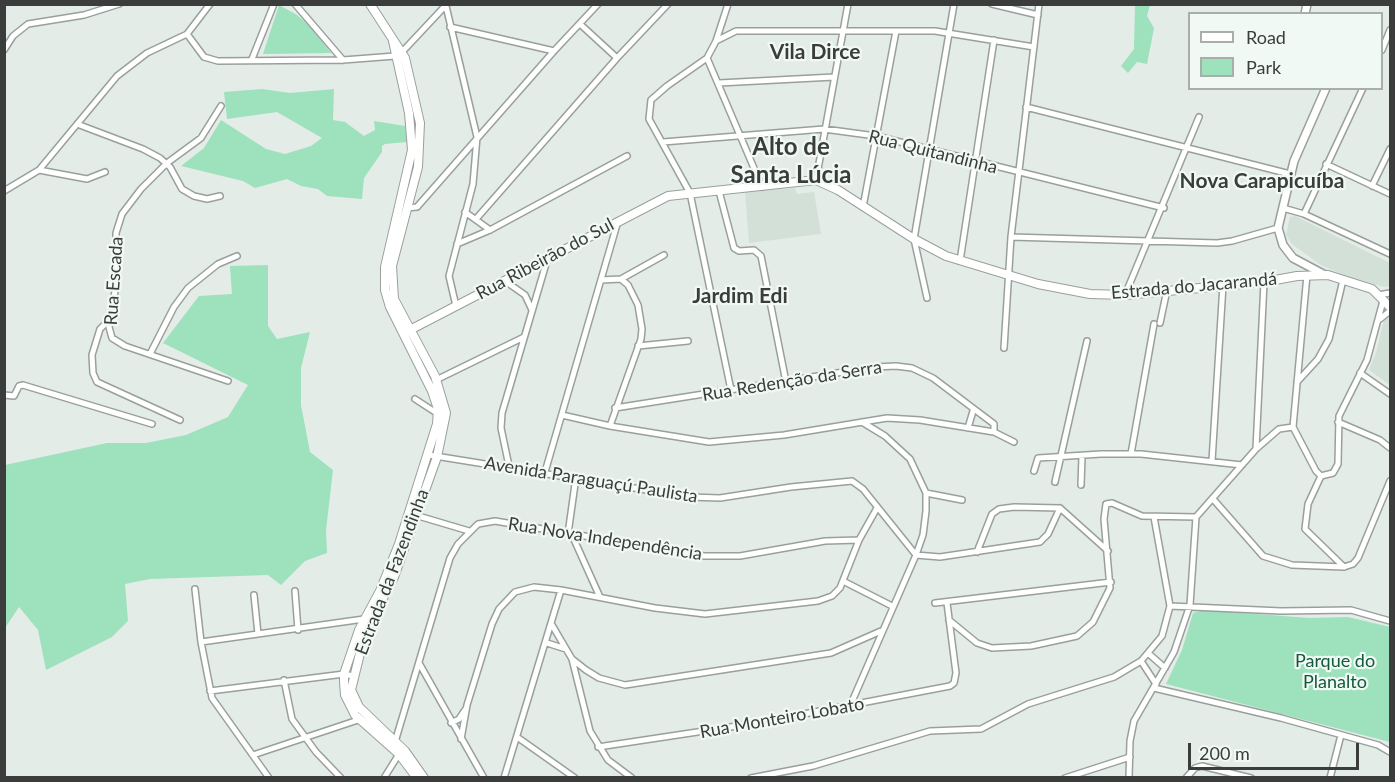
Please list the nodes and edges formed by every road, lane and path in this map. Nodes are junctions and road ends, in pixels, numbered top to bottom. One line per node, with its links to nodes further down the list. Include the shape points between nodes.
1 (119, 4): 26 (street, via 84,15 28,24)
2 (210, 4): 20 (street)
3 (274, 4): 31 (street)
4 (295, 4): 32 (street)
5 (370, 4): 28 (main road, Estrada da Fazendinha)
6 (598, 4): 15 (street)
7 (668, 4): 29 (street)
8 (728, 4): 23 (street)
9 (848, 4): 19 (street)
10 (954, 4): 21 (street)
11 (992, 4): 14 (street)
12 (1039, 4): 14 (street)
13 (446, 5): 16 (street); 28 (street)
14 (1038, 15): 24 (street)
15 (580, 24): 27 (street); 29 (street)
16 (450, 27): 27 (street); 44 (street)
17 (1390, 30): 25 (street)
18 (896, 31): 19 (street); 21 (street); 43 (street)
19 (843, 32): 23 (street, via 736,31); 33 (street)
20 (187, 33): 31 (street, via 209,59); 40 (street, via 131,63)
21 (950, 33): 22 (street); 47 (street)
22 (994, 40): 24 (street); 50 (street)
23 (716, 41): 30 (street)
24 (1034, 47): 38 (street)
25 (1383, 48)
26 (4, 50)
27 (554, 51): 44 (street)
28 (399, 54): 32 (street); 66 (main road, Estrada da Fazendinha, via 412,136)
29 (617, 58): 71 (street)
30 (707, 58): 34 (street); 45 (street, via 651,100 649,119)
31 (252, 59): 32 (street)
32 (343, 60)
33 (834, 77): 34 (street); 41 (street)
34 (719, 83): 42 (street)
35 (1325, 90): 56 (street)
36 (1362, 90): 52 (street)
37 (221, 106): 51 (street, Rua Escada, via 201,138)
38 (1026, 107): 46 (street); 55 (street)
39 (1199, 117): 46 (street)
40 (77, 124): 51 (street, via 143,149); 53 (street)
41 (824, 129): 42 (street, Rua Quitandinha); 43 (street, Rua Quitandinha); 57 (street)
42 (741, 134): 45 (street, Rua Quitandinha); 59 (street)
43 (876, 136): 47 (street, Rua Quitandinha); 65 (street)
44 (477, 137): 66 (street, via 417,207); 69 (street, via 475,174)
45 (663, 142): 62 (street)
46 (1188, 148): 56 (street); 67 (street)
47 (929, 149): 50 (street, Rua Quitandinha); 76 (street)
48 (1390, 149): 58 (street)
49 (627, 156): 74 (street)
50 (974, 162): 55 (street, Rua Quitandinha); 83 (street)
51 (167, 163): 64 (street, via 186,192 201,199); 101 (street, Rua Escada, via 129,201 118,224 117,279)
52 (1326, 164): 58 (street); 70 (street)
53 (39, 170): 54 (street, via 87,179); 61 (street)
54 (105, 172)
55 (1020, 172): 67 (street, Rua Quitandinha); 75 (street)
56 (1290, 174): 68 (street)
57 (816, 180): 59 (main road); 65 (main road, Estrada do Jacarandá)
58 (1372, 186): 63 (street)
59 (762, 187): 60 (main road)
60 (719, 190): 62 (main road); 113 (street, via 734,248 754,250 761,256)
61 (4, 191)
62 (690, 193): 72 (main road, Rua Ribeirão do Sul, via 660,199); 115 (street)
63 (1390, 194)
64 (220, 196)
65 (863, 207): 76 (main road, Estrada do Jacarandá)
66 (404, 208): 103 (main road, Estrada da Fazendinha, via 388,251 385,284 390,308)
67 (1164, 208): 77 (street)
68 (1283, 208): 70 (street); 73 (street)
69 (465, 212): 71 (street); 78 (street)
70 (1304, 214): 79 (street)
71 (476, 219): 74 (street)
72 (618, 220): 82 (main road, Rua Ribeirão do Sul); 88 (street)
73 (1278, 228): 77 (street, via 1232,242); 85 (street, Estrada do Jacarandá, via 1283,245 1293,258)
74 (490, 230): 78 (street)
75 (1011, 237): 77 (street); 86 (street)
76 (914, 239): 83 (main road, Estrada do Jacarandá); 96 (street)
77 (1150, 239): 95 (street)
78 (457, 244): 98 (street, via 449,276)
79 (1390, 254)
80 (664, 255): 87 (street)
81 (237, 256): 109 (street, via 218,264 188,288)
82 (548, 256): 90 (main road, Rua Ribeirão do Sul); 100 (street)
83 (960, 261): 86 (main road, Estrada do Jacarandá)
84 (1307, 275): 85 (main road, Estrada do Jacarandá); 91 (main road, Estrada do Jacarandá); 114 (street)
85 (1328, 275): 89 (main road, Estrada do Jacarandá)
86 (1008, 276): 95 (main road, Estrada do Jacarandá, via 1090,294); 108 (street)
87 (621, 279): 88 (street); 107 (street, via 638,305 642,329)
88 (601, 280): 122 (street)
89 (1343, 280): 97 (main road, Estrada do Jacarandá, via 1366,286); 114 (street, via 1329,339 1318,359)
90 (504, 281): 98 (main road, Rua Ribeirão do Sul); 100 (street, via 525,295)
91 (1264, 282): 92 (main road, Estrada do Jacarandá); 133 (street)
92 (1223, 285): 93 (main road, Estrada do Jacarandá); 138 (street)
93 (1167, 290): 95 (main road, Estrada do Jacarandá); 134 (street)
94 (1390, 293): 97 (street)
95 (1125, 295)
96 (927, 298)
97 (1381, 298): 99 (main road, Estrada do Jacarandá); 102 (street)
98 (456, 306): 103 (main road, Rua Ribeirão do Sul)
99 (1390, 309): 102 (street)
100 (533, 312): 104 (street)
101 (109, 320): 109 (street, Rua Escada, via 110,334 116,341); 123 (street, via 100,329 92,355 97,382)
102 (1379, 321): 110 (street)
103 (407, 331): 111 (main road, Estrada da Fazendinha); 121 (main road, Estrada da Fazendinha)
104 (524, 337): 111 (street); 140 (street, via 501,413)
105 (688, 341): 107 (street)
106 (1087, 341): 137 (street)
107 (638, 345): 119 (street)
108 (1004, 348)
109 (150, 354): 112 (street, Rua Escada)
110 (1360, 373): 116 (street); 125 (street)
111 (436, 380): 135 (main road, Estrada da Fazendinha, via 446,413)
112 (228, 381)
113 (786, 381): 115 (street, Rua Redenção da Serra); 120 (street, Rua Redenção da Serra, via 875,367 912,368 933,378)
114 (1297, 382): 128 (street)
115 (730, 390): 119 (street, Rua Redenção da Serra)
116 (1390, 394)
117 (4, 395): 126 (street, via 14,396 23,386)
118 (415, 399): 121 (street)
119 (615, 408): 127 (street)
120 (974, 411): 129 (street); 130 (street, Rua Redenção da Serra, via 994,424)
121 (438, 414): 135 (main road, Estrada da Fazendinha)
122 (562, 415): 127 (street); 142 (street)
123 (180, 420)
124 (861, 422): 127 (street, via 709,442); 129 (street, via 900,419); 148 (street, via 885,436 910,459)
125 (1338, 422): 132 (street); 143 (street, via 1336,470)
126 (152, 424)
127 (610, 426)
128 (1293, 427): 133 (street, via 1279,429); 143 (street)
129 (968, 428): 130 (street)
130 (994, 432): 131 (street, Rua Redenção da Serra)
131 (1014, 442)
132 (1390, 448)
133 (1256, 449): 139 (street)
134 (1131, 454): 136 (street); 138 (street)
135 (433, 456): 140 (street, Avenida Paraguaçú Paulista); 153 (main road, Estrada da Fazendinha); 175 (main road, Estrada da Fazendinha, via 387,575)
136 (1082, 456): 137 (street); 147 (street)
137 (1061, 457): 141 (street, via 1038,458); 146 (street)
138 (1212, 461): 139 (street)
139 (1242, 465): 149 (street)
140 (509, 466): 142 (street, Avenida Paraguaçú Paulista)
141 (1034, 471)
142 (545, 472): 144 (street, Avenida Paraguaçú Paulista)
143 (1321, 476): 162 (street, via 1308,504 1305,529)
144 (576, 477): 151 (street, Avenida Paraguaçú Paulista, via 712,498 845,480 858,484); 157 (street)
145 (1390, 481): 162 (street, via 1358,558)
146 (1055, 482)
147 (1081, 485)
148 (926, 493): 150 (street); 161 (street, via 923,535)
149 (1212, 499): 155 (street); 162 (street, via 1263,556 1301,566)
150 (962, 500)
151 (877, 508): 158 (street); 161 (street, Avenida Paraguaçú Paulista)
152 (1060, 508): 159 (street); 160 (street, via 1043,541); 160 (street, via 999,509 988,520)
153 (415, 515): 156 (street); 191 (main road, Estrada da Fazendinha, via 394,577)
154 (1154, 517): 155 (street); 159 (street, via 1106,504); 174 (street)
155 (1196, 517): 172 (street)
156 (469, 531): 157 (street, Rua Nova Independência, via 478,524 495,521); 188 (street, via 450,558)
157 (570, 534): 158 (street, Rua Nova Independência, via 704,556); 169 (street)
158 (859, 540): 163 (street)
159 (1108, 551): 164 (street)
160 (977, 552): 161 (street, via 940,557)
161 (916, 555): 173 (street)
162 (1344, 567)
163 (843, 581): 169 (street, via 837,592 818,601 705,614); 173 (street)
164 (1111, 582): 171 (street); 176 (street, via 1109,593 1087,630 1067,639 992,648 977,643)
165 (195, 589): 182 (street)
166 (561, 590): 169 (street); 178 (street); 198 (street, via 527,588 505,601 492,624)
167 (295, 591): 179 (street)
168 (254, 595): 181 (street)
169 (599, 596)
170 (935, 603): 171 (street)
171 (947, 603): 176 (street)
172 (1190, 605): 174 (street); 177 (street, via 1281,611 1351,610); 189 (street)
173 (892, 606): 180 (street)
174 (1170, 606): 185 (street, via 1162,636)
175 (364, 619): 179 (street); 191 (main road, Estrada da Fazendinha)
176 (949, 620): 199 (street, Rua Monteiro Lobato, via 954,683)
177 (1390, 621)
178 (552, 625): 183 (street); 184 (street)
179 (298, 630): 181 (street)
180 (880, 632): 190 (street, via 831,653 654,682 613,683); 199 (street)
181 (258, 634): 182 (street)
182 (201, 642): 197 (street)
183 (547, 643): 184 (street); 205 (street)
184 (566, 649): 186 (street)
185 (1149, 654): 187 (street); 189 (street)
186 (572, 659): 190 (street); 195 (street)
187 (1141, 661): 196 (street); 220 (street, via 1114,677 1028,704 981,729 930,731 813,766)
188 (419, 663): 192 (street); 193 (street)
189 (1165, 668): 196 (street)
190 (586, 670): 195 (street)
191 (349, 675): 194 (street); 200 (main road, Estrada da Fazendinha, via 345,695); 207 (main road, Estrada da Fazendinha, via 354,701)
192 (416, 675): 193 (street); 207 (street)
193 (426, 677): 201 (street)
194 (284, 680): 197 (street); 203 (street, via 288,711)
195 (578, 685): 206 (street, via 587,723)
196 (1155, 686): 202 (street); 210 (street, via 1134,722)
197 (210, 691): 209 (street, via 215,704)
198 (467, 705): 201 (street, via 459,719); 204 (street)
199 (850, 706): 206 (street, Rua Monteiro Lobato)
200 (358, 720): 203 (street); 207 (main road, Estrada da Fazendinha)
201 (451, 723): 204 (street)
202 (1341, 735): 208 (street); 225 (street)
203 (304, 736): 209 (street); 212 (street)
204 (460, 737): 216 (street)
205 (517, 737): 217 (street); 218 (street)
206 (598, 747): 219 (street, via 608,760)
207 (396, 748): 213 (street); 214 (main road, Estrada da Fazendinha); 215 (main road, Estrada da Fazendinha, via 413,760)
208 (1390, 752)
209 (253, 755): 211 (street)
210 (1130, 757): 221 (street); 222 (street)
211 (268, 777)
212 (341, 777)
213 (384, 777)
214 (417, 777)
215 (424, 777)
216 (484, 777)
217 (504, 777)
218 (575, 777)
219 (632, 777)
220 (751, 777)
221 (1065, 777)
222 (1129, 777)
223 (1186, 777): 224 (street, via 1195,768 1207,766)
224 (1251, 777)
225 (1330, 777)

